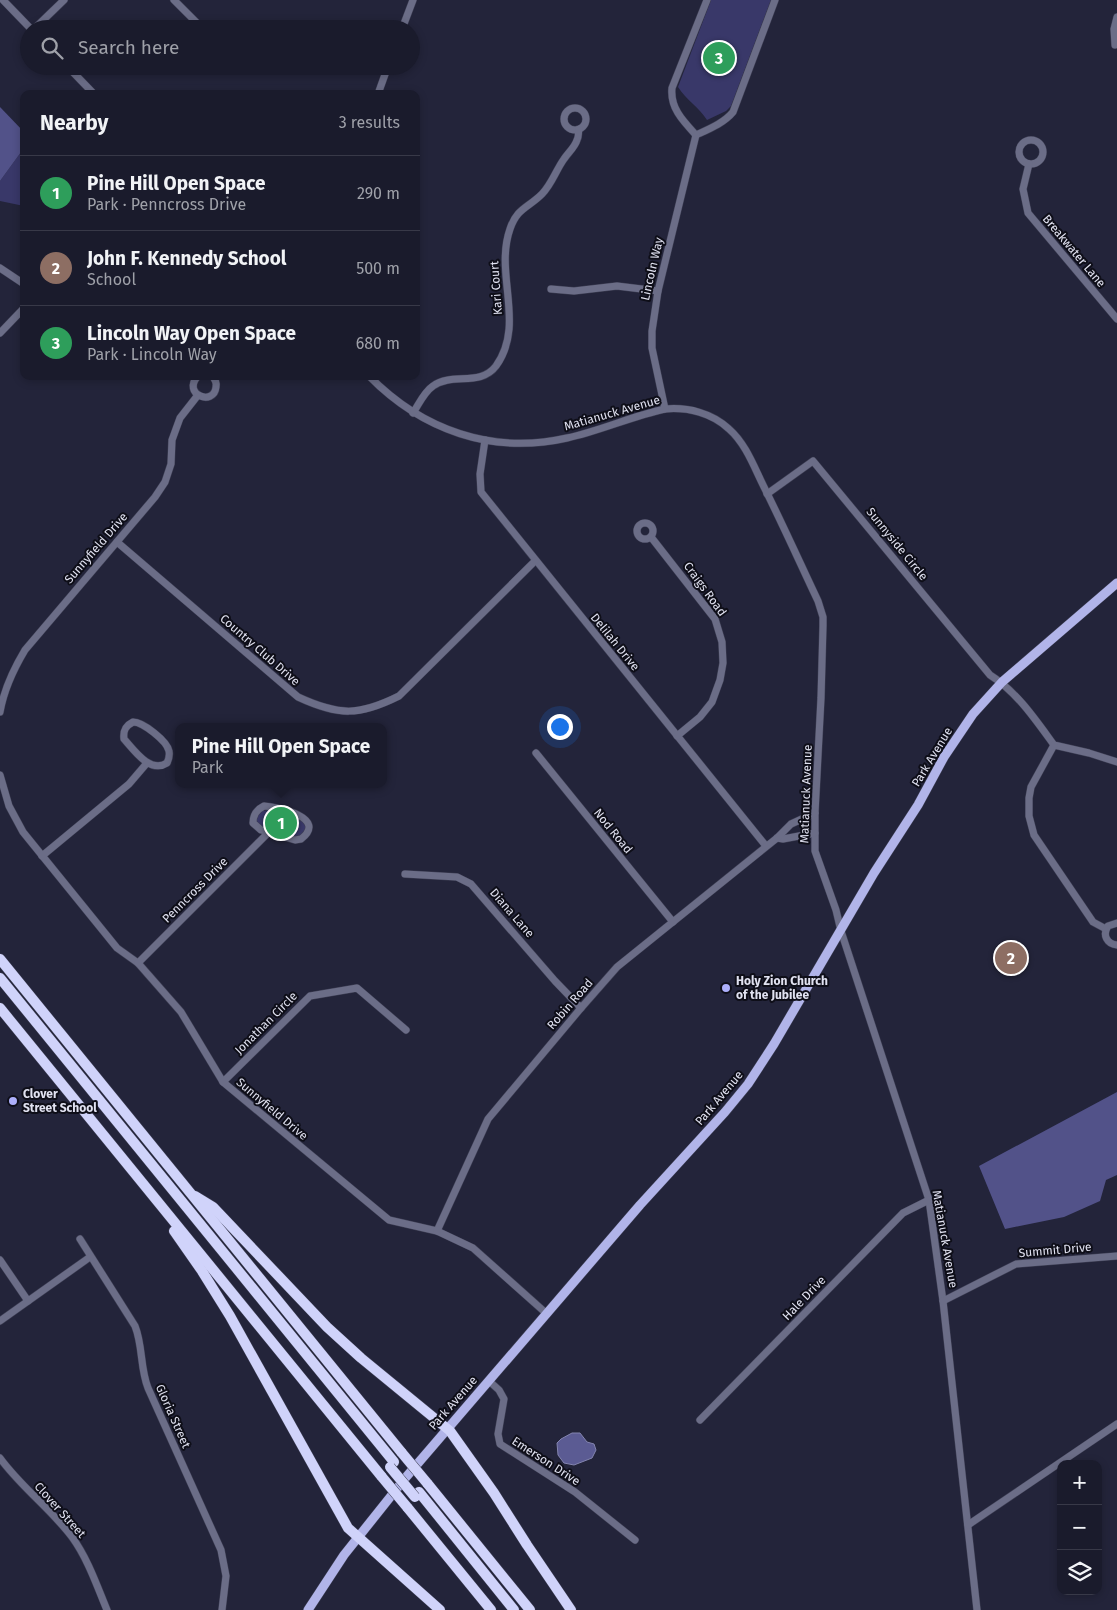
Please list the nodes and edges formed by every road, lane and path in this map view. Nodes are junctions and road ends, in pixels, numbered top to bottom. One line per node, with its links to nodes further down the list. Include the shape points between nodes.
1 (3, 0): 8 (street)
2 (64, 0): 9 (street)
3 (174, 0): 10 (street)
4 (413, 0): 11 (street)
5 (707, 0): 18 (street, via 671,93 676,111)
6 (775, 0): 18 (street, via 733,112 716,126)
7 (1117, 17): 12 (street)
8 (23, 20)
9 (42, 20)
10 (194, 20)
11 (405, 20)
12 (1115, 44)
13 (76, 75): 15 (street)
14 (385, 75): 16 (street)
15 (90, 90)
16 (379, 90)
17 (578, 129): 32 (street, Kari Court, via 576,143 549,185 517,213 510,227 505,255 510,329 498,362 481,376 436,384 425,393)
18 (696, 135): 23 (street, Lincoln Way)
19 (1029, 164): 25 (street, Breakwater Lane, via 1023,189 1028,213)
20 (0, 268): 21 (street)
21 (20, 282)
22 (552, 289): 23 (street, via 574,291 617,286)
23 (658, 292): 31 (street, Lincoln Way, via 652,340)
24 (20, 312): 26 (street)
25 (1117, 319)
26 (0, 333)
27 (196, 380): 30 (street, via 193,386)
28 (215, 380): 30 (street, Sunnyfield Drive, via 214,393 205,398)
29 (373, 380): 32 (street, Matianuck Avenue)
30 (198, 396): 36 (street, Sunnyfield Drive, via 180,418 172,440 171,464 165,482)
31 (665, 409): 33 (street, Matianuck Avenue, via 558,440 520,443); 34 (street, Matianuck Avenue, via 696,411 726,427 743,446)
32 (413, 413): 33 (street, Matianuck Avenue, via 445,429)
33 (485, 440): 37 (street, Delilah Drive, via 481,492)
34 (767, 494): 39 (street, Sunnyside Circle, via 813,460 990,675); 47 (street, Matianuck Avenue, via 823,617)
35 (650, 537): 41 (street, Craigs Road, via 715,619 722,642 723,663 712,702)
36 (117, 542): 37 (street, Country Club Drive, via 298,697 332,710 355,711 377,707 399,696); 40 (street, Sunnyfield Drive, via 25,650 12,673)
37 (536, 562): 41 (street, Delilah Drive)
38 (1117, 583): 39 (main road, Park Avenue)
39 (1002, 682): 42 (street, via 1027,708); 57 (main road, Park Avenue, via 974,714 944,757 918,806)
40 (0, 712)
41 (677, 736): 51 (street, Delilah Drive)
42 (1054, 745): 44 (street); 56 (street, via 1031,787 1029,816 1034,834 1093,922)
43 (536, 753): 54 (street, Nod Road)
44 (1117, 762)
45 (147, 763): 45 (street, via 163,765 169,758 169,749 142,724 132,722 124,731 124,739); 52 (street, via 129,784)
46 (0, 775): 52 (street, Sunnyfield Drive, via 9,806 23,832)
47 (815, 813): 49 (street, Matianuck Avenue); 50 (street, Robin Road, via 791,824)
48 (268, 832): 48 (street, via 295,840 306,835 310,826 301,816 264,806 255,813 253,823); 60 (street, Penncross Drive)
49 (815, 833): 50 (street); 57 (street, Matianuck Avenue, via 815,851)
50 (777, 838): 51 (street, Robin Road)
51 (766, 846): 54 (street, Robin Road)
52 (42, 856): 60 (street, Sunnyfield Drive, via 118,948)
53 (405, 874): 64 (street, Diana Lane, via 457,877 471,884)
54 (673, 922): 64 (street, Robin Road, via 617,967)
55 (1117, 922): 56 (street)
56 (1106, 929): 58 (street, via 1107,940)
57 (841, 931): 68 (street, Matianuck Avenue); 77 (main road, Park Avenue, via 748,1084)
58 (1117, 945)
59 (0, 959): 67 (highway)
60 (138, 963): 66 (street, Sunnyfield Drive, via 181,1012)
61 (0, 978): 84 (highway)
62 (0, 988): 84 (highway)
63 (0, 1008): 69 (highway)
64 (581, 1008): 70 (street, Robin Road, via 488,1119)
65 (406, 1030): 66 (street, Jonathan Circle, via 357,988 310,996)
66 (223, 1082): 70 (street, Sunnyfield Drive, via 388,1220)
67 (191, 1194): 82 (highway, via 212,1207 343,1342); 96 (highway, bridge)
68 (929, 1200): 75 (street, Matianuck Avenue); 80 (street, Hale Drive, via 903,1213)
69 (167, 1214): 87 (highway, via 177,1237 230,1316 346,1525); 93 (highway, bridge)
70 (437, 1231): 77 (street, Sunnyfield Drive, via 473,1248)
71 (80, 1239): 73 (street, Gloria Street)
72 (1117, 1256): 75 (street, Summit Drive, via 1016,1264)
73 (90, 1257): 76 (street); 90 (street, Gloria Street, via 135,1326 148,1388 221,1550 226,1576)
74 (0, 1260): 76 (street)
75 (944, 1300): 86 (street, Matianuck Avenue)
76 (28, 1301): 78 (street)
77 (546, 1314): 79 (main road, Park Avenue)
78 (0, 1321)
79 (489, 1381): 82 (main road, Park Avenue); 88 (street, Emerson Drive, via 504,1399 498,1434 500,1444 575,1492)
80 (700, 1420)
81 (1117, 1424): 86 (street)
82 (448, 1428): 87 (main road, Park Avenue); 97 (highway)
83 (0, 1458): 89 (street, Clover Street, via 72,1536)
84 (392, 1465): 85 (highway, bridge)
85 (417, 1495): 94 (highway); 95 (highway)
86 (968, 1525): 98 (street, Matianuck Avenue)
87 (357, 1538): 91 (main road, Park Avenue); 92 (highway)
88 (635, 1540)
89 (107, 1610)
90 (222, 1610)
91 (308, 1610)
92 (440, 1610)
93 (491, 1610)
94 (506, 1610)
95 (514, 1610)
96 (530, 1610)
97 (572, 1610)
98 (977, 1610)

